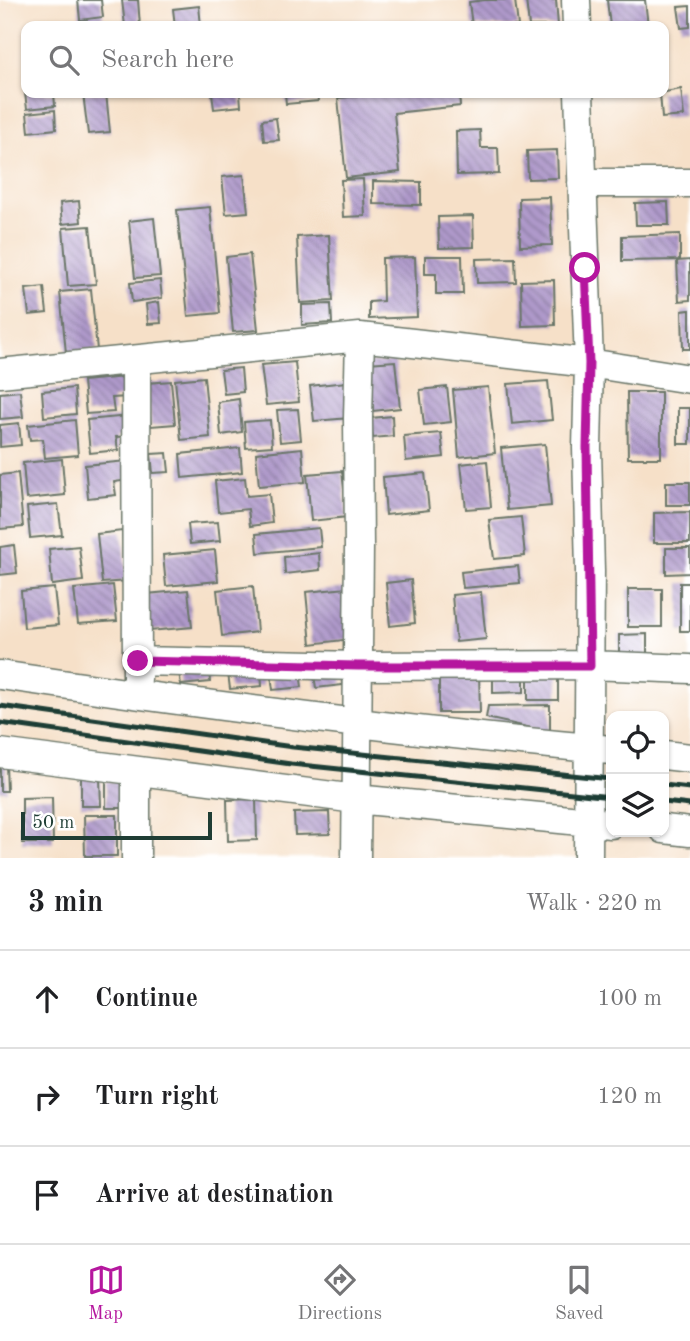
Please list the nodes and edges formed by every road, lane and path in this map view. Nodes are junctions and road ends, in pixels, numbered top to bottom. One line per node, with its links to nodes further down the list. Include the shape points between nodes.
1 (576, 0): 2 (street)
2 (577, 21)
3 (579, 98): 4 (street)
4 (582, 183): 5 (street); 8 (street)
5 (690, 183)
6 (360, 337): 7 (street); 8 (street); 12 (street)
7 (136, 360): 9 (street); 11 (street)
8 (589, 363): 10 (street); 13 (street)
9 (0, 373)
10 (690, 379)
11 (138, 661): 12 (street); 16 (street)
12 (358, 666): 13 (street); 17 (street)
13 (590, 666): 14 (street); 18 (street)
14 (690, 669)
15 (0, 675): 16 (street)
16 (137, 695): 17 (street)
17 (358, 724): 18 (street); 23 (street)
18 (600, 749): 24 (street)
19 (0, 753): 22 (street)
20 (669, 756): 21 (street)
21 (690, 758)
22 (136, 771): 23 (street); 27 (street)
23 (356, 799): 24 (street); 28 (street)
24 (600, 823): 29 (street)
25 (669, 830): 26 (street)
26 (690, 832)
27 (136, 858)
28 (356, 858)
29 (588, 858)

